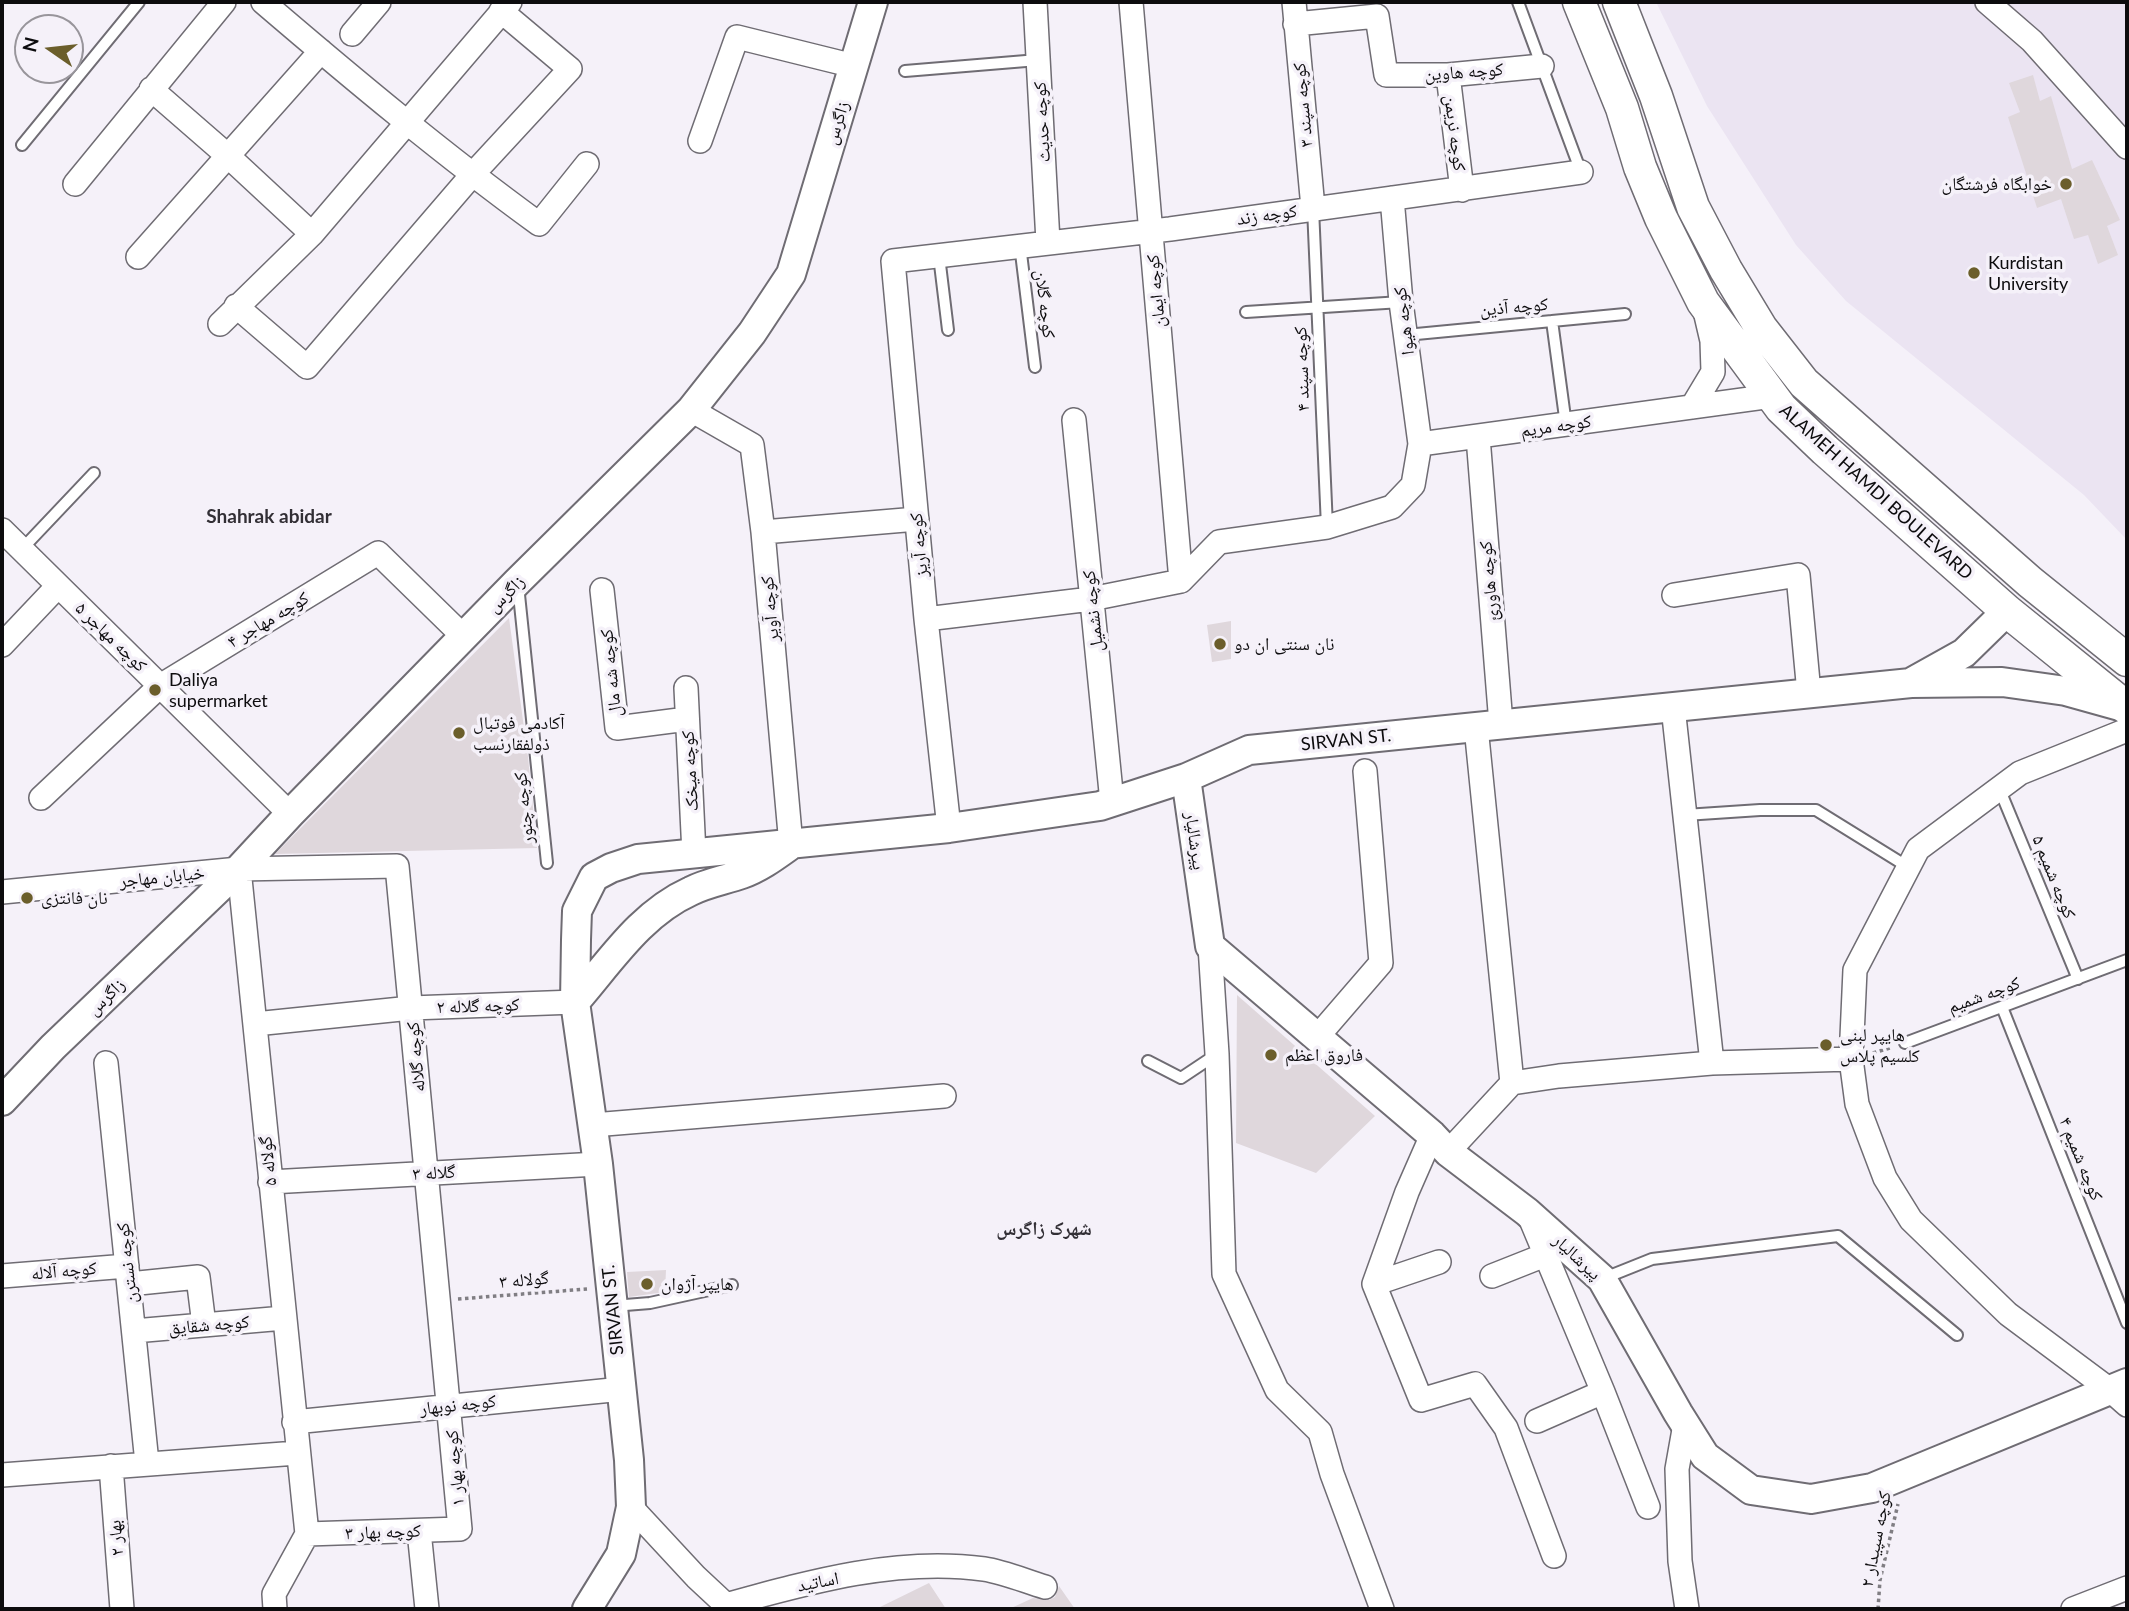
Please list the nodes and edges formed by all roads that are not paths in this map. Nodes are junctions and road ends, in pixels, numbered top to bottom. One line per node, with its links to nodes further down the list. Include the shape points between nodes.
1 (139, 2): 26 (lane)
2 (224, 2): 21 (street)
3 (263, 2): 15 (street)
4 (379, 2): 14 (street)
5 (873, 2): 17 (street, زاگرس)
6 (1035, 2): 16 (street, کوچه حدیث)
7 (1131, 2): 36 (street, کوچه ایمان)
8 (1518, 2): 18 (lane)
9 (1579, 2): 23 (main road, ALAMEH HAMDI BOULEVARD)
10 (1619, 2): 22 (main road, ALAMEH HAMDI BOULEVARD)
11 (1987, 2): 27 (street, via 2032,41)
12 (506, 7): 24 (street); 31 (street, via 570,69)
13 (1295, 13): 20 (street, کوچه هاوین, via 1377,16 1386,75); 35 (street, کوچه سپند ۳)
14 (352, 34)
15 (321, 51): 24 (street); 28 (street)
16 (1040, 60): 19 (lane); 38 (street, کوچه حدیث)
17 (854, 66): 25 (street, via 737,37); 56 (street, زاگرس, via 791,274 752,334)
18 (1542, 66): 20 (street, کوچه هاوین); 30 (lane)
19 (905, 72)
20 (1448, 75): 33 (street, کوچه نریمن)
21 (151, 89): 28 (street); 32 (street)
22 (1656, 96): 23 (main road); 77 (main road, ALAMEH HAMDI BOULEVARD, via 1693,207 1761,328 1804,383 2030,582)
23 (1622, 108): 44 (main road, ALAMEH HAMDI BOULEVARD, via 1661,218)
24 (406, 122): 31 (street); 37 (street)
25 (700, 141)
26 (22, 145)
27 (2127, 147)
28 (228, 156): 37 (street); 41 (street)
29 (587, 164): 31 (street, via 540,224)
30 (1581, 172): 33 (street, کوچه زند)
31 (472, 175): 45 (street, via 307,367)
32 (75, 184)
33 (1462, 190): 34 (street, کوچه زند)
34 (1392, 198): 35 (street, کوچه زند); 43 (street, کوچه هیوا)
35 (1313, 208): 36 (street, کوچه زند); 46 (lane, کوچه سپند ۴)
36 (1152, 231): 38 (street, کوچه زند); 67 (street, کوچه ایمان)
37 (312, 234): 45 (street)
38 (1048, 242): 39 (street, کوچه زند)
39 (1020, 245): 40 (street, کوچه زند); 53 (lane, کوچه گلان)
40 (939, 256): 42 (street, کوچه زند); 51 (lane)
41 (138, 257)
42 (894, 261): 62 (street, کوچه آریز)
43 (1401, 302): 46 (lane); 52 (street, کوچه هیوا)
44 (1703, 302): 54 (main road, ALAMEH HAMDI BOULEVARD); 55 (street, via 1713,372)
45 (236, 306): 50 (street)
46 (1317, 308): 47 (lane); 63 (lane, کوچه سپند ۴)
47 (1246, 312)
48 (1625, 314): 49 (lane, کوچه آذین)
49 (1552, 321): 52 (lane, کوچه آذین); 58 (lane)
50 (220, 324)
51 (948, 330)
52 (1406, 335): 60 (street, کوچه هیوا)
53 (1035, 367)
54 (1772, 396): 55 (street, کوچه مریم); 73 (main road, ALAMEH HAMDI BOULEVARD, via 1825,450)
55 (1692, 407): 58 (street, کوچه مریم)
56 (691, 410): 65 (street, کوچه آویر, via 752,445); 68 (street, زاگرس)
57 (1074, 420): 72 (street, کوچه نشمیل)
58 (1566, 425): 59 (street, کوچه مریم)
59 (1478, 437): 60 (street, کوچه مریم); 85 (street, کوچه هاورئ)
60 (1420, 444): 63 (street, کوچه هیوا, via 1413,485 1392,507)
61 (94, 473): 66 (lane)
62 (917, 519): 65 (street); 74 (street, کوچه آریز)
63 (1326, 527): 67 (street, کوچه هیوا, via 1219,542)
64 (2, 530): 66 (street, کوچه مهاجر ۵)
65 (763, 532): 95 (street, کوچه آویر)
66 (22, 550): 69 (street, کوچه مهاجر ۵)
67 (1181, 581): 72 (street)
68 (517, 582): 75 (street, زاگرس); 97 (lane, کوچه چنور)
69 (58, 586): 76 (street); 79 (street, کوچه مهاجر ۵)
70 (602, 590): 84 (street, کوچه شه مال, via 617,728)
71 (1674, 595): 81 (street, via 1798,575)
72 (1091, 599): 74 (street); 91 (street, کوچه نشمیل)
73 (2007, 611): 78 (street, via 1964,653); 83 (main road, ALAMEH HAMDI BOULEVARD)
74 (926, 619): 94 (street, کوچه آریز)
75 (464, 637): 79 (street, کوچه مهاجر ۴, via 378,552); 92 (street, زاگرس)
76 (2, 645)
77 (2127, 660)
78 (1911, 683): 81 (street, SIRVAN ST.); 83 (street, SIRVAN ST., via 2002,682 2066,691)
79 (160, 686): 90 (street, کوچه مهاجر ۴); 92 (street, کوچه مهاجر ۵)
80 (686, 688): 84 (street, کوچه میخک)
81 (1809, 693): 82 (street, SIRVAN ST.)
82 (1673, 707): 85 (street, SIRVAN ST.); 93 (street)
83 (2127, 708)
84 (687, 719): 96 (street, کوچه میخک)
85 (1488, 726): 88 (street, SIRVAN ST., via 1249,750); 115 (street, کوچه هاورئ)
86 (2127, 730): 89 (street, via 2020,773)
87 (1365, 771): 108 (street, via 1381,963)
88 (1186, 778): 91 (street, SIRVAN ST.); 101 (street, پیرشالیار)
89 (1999, 788): 98 (street, via 1918,849); 103 (lane, کوچه شمیم ۵)
90 (41, 798)
91 (1112, 802): 94 (street, SIRVAN ST.)
92 (290, 814): 99 (street, زاگرس)
93 (1685, 815): 98 (lane, via 1816,810); 114 (street)
94 (949, 828): 95 (street, SIRVAN ST.)
95 (791, 845): 96 (street, SIRVAN ST.); 104 (street, SIRVAN ST., via 743,874 690,891 650,917)
96 (694, 854): 104 (street, SIRVAN ST., via 638,859 594,877 577,911)
97 (547, 863)
98 (1908, 867): 111 (street, via 1854,970)
99 (239, 869): 100 (street, خیابان مهاجر); 106 (street, کوچه گلاله, via 397,866); 107 (street, گولاله ۵); 117 (street, زاگرس)
100 (2, 892)
101 (1210, 946): 108 (street, پیرشالیار); 110 (street)
102 (2127, 960): 103 (lane, کوچه شمیم)
103 (2078, 979): 105 (lane, کوچه شمیم)
104 (575, 1002): 106 (street, کوچه گلاله ۲); 118 (street, SIRVAN ST.)
105 (2002, 1007): 109 (lane, کوچه شمیم); 134 (lane, کوچه شمیم ۴)
106 (411, 1008): 107 (street, کوچه گلاله ۲); 121 (street, کوچه گلاله)
107 (255, 1024): 122 (street, گولاله ۵)
108 (1318, 1036): 119 (street, پیرشالیار)
109 (1905, 1043)
110 (1217, 1054): 112 (lane, via 1181,1078); 161 (street, via 1224,1274 1277,1390 1320,1432)
111 (1851, 1059): 114 (street); 140 (street, via 1861,1116 1885,1178 1911,1220 2008,1314)
112 (1148, 1061)
113 (106, 1063): 126 (street, کوچه نسترن)
114 (1712, 1063): 115 (street)
115 (1512, 1083): 119 (street)
116 (944, 1096): 118 (street)
117 (2, 1101)
118 (593, 1125): 120 (street, SIRVAN ST.)
119 (1440, 1143): 123 (street, پیرشالیار); 130 (street, via 1407,1192)
120 (598, 1164): 121 (street, گلاله ۳); 132 (street, SIRVAN ST.)
121 (427, 1173): 122 (street, گلاله ۳); 141 (street, کوچه گلاله)
122 (270, 1182): 133 (street, گولاله ۵)
123 (1527, 1212): 124 (street); 129 (street, پیرشالیار)
124 (1545, 1255): 128 (street); 139 (street)
125 (1439, 1262): 130 (street)
126 (128, 1275): 127 (street, کوچه آلاله); 135 (street, کوچه آلاله, via 198,1277); 136 (street, کوچه نسترن)
127 (2, 1276)
128 (1492, 1276)
129 (1602, 1279): 137 (lane, via 1651,1259 1838,1236); 144 (street, پیرشالیار)
130 (1374, 1284): 154 (street, via 1421,1400 1475,1384 1506,1428)
131 (732, 1285): 132 (lane, via 650,1304)
132 (612, 1296): 138 (street, SIRVAN ST.)
133 (284, 1318): 135 (street, کوچه شقایق); 142 (street, گولاله ۵)
134 (2127, 1323)
135 (204, 1325): 136 (street, کوچه شقایق)
136 (134, 1331): 146 (street, کوچه نسترن)
137 (1957, 1335)
138 (622, 1390): 141 (street, کوچه نوبهار); 149 (street, SIRVAN ST.)
139 (1603, 1392): 143 (street); 150 (street)
140 (2122, 1393): 144 (street, پیرشالیار, via 1872,1488 1811,1499 1751,1490 1705,1456)
141 (449, 1406): 142 (street, کوچه نوبهار); 151 (street, کوچه بهار ۱)
142 (294, 1422): 145 (street, گولاله ۵)
143 (1537, 1422)
144 (1685, 1424): 162 (street, via 1677,1469 1680,1561)
145 (298, 1453): 146 (street); 153 (street, گولاله ۵)
146 (147, 1462): 147 (street)
147 (111, 1466): 148 (street); 157 (street, بهار ۲)
148 (2, 1475)
149 (631, 1507): 155 (street, اساتید, via 726,1605 811,1581 917,1566 985,1569); 160 (street, SIRVAN ST., via 621,1554)
150 (1648, 1507)
151 (460, 1530): 152 (street, کوچه بهار ۳)
152 (419, 1531): 153 (street, کوچه بهار ۳); 159 (street)
153 (307, 1534): 158 (street, via 274,1594)
154 (1554, 1556)
155 (1045, 1587)
156 (2127, 1588): 163 (street)
157 (122, 1609)
158 (275, 1609)
159 (427, 1609)
160 (587, 1609)
161 (1382, 1609)
162 (1687, 1609)
163 (2073, 1609)

